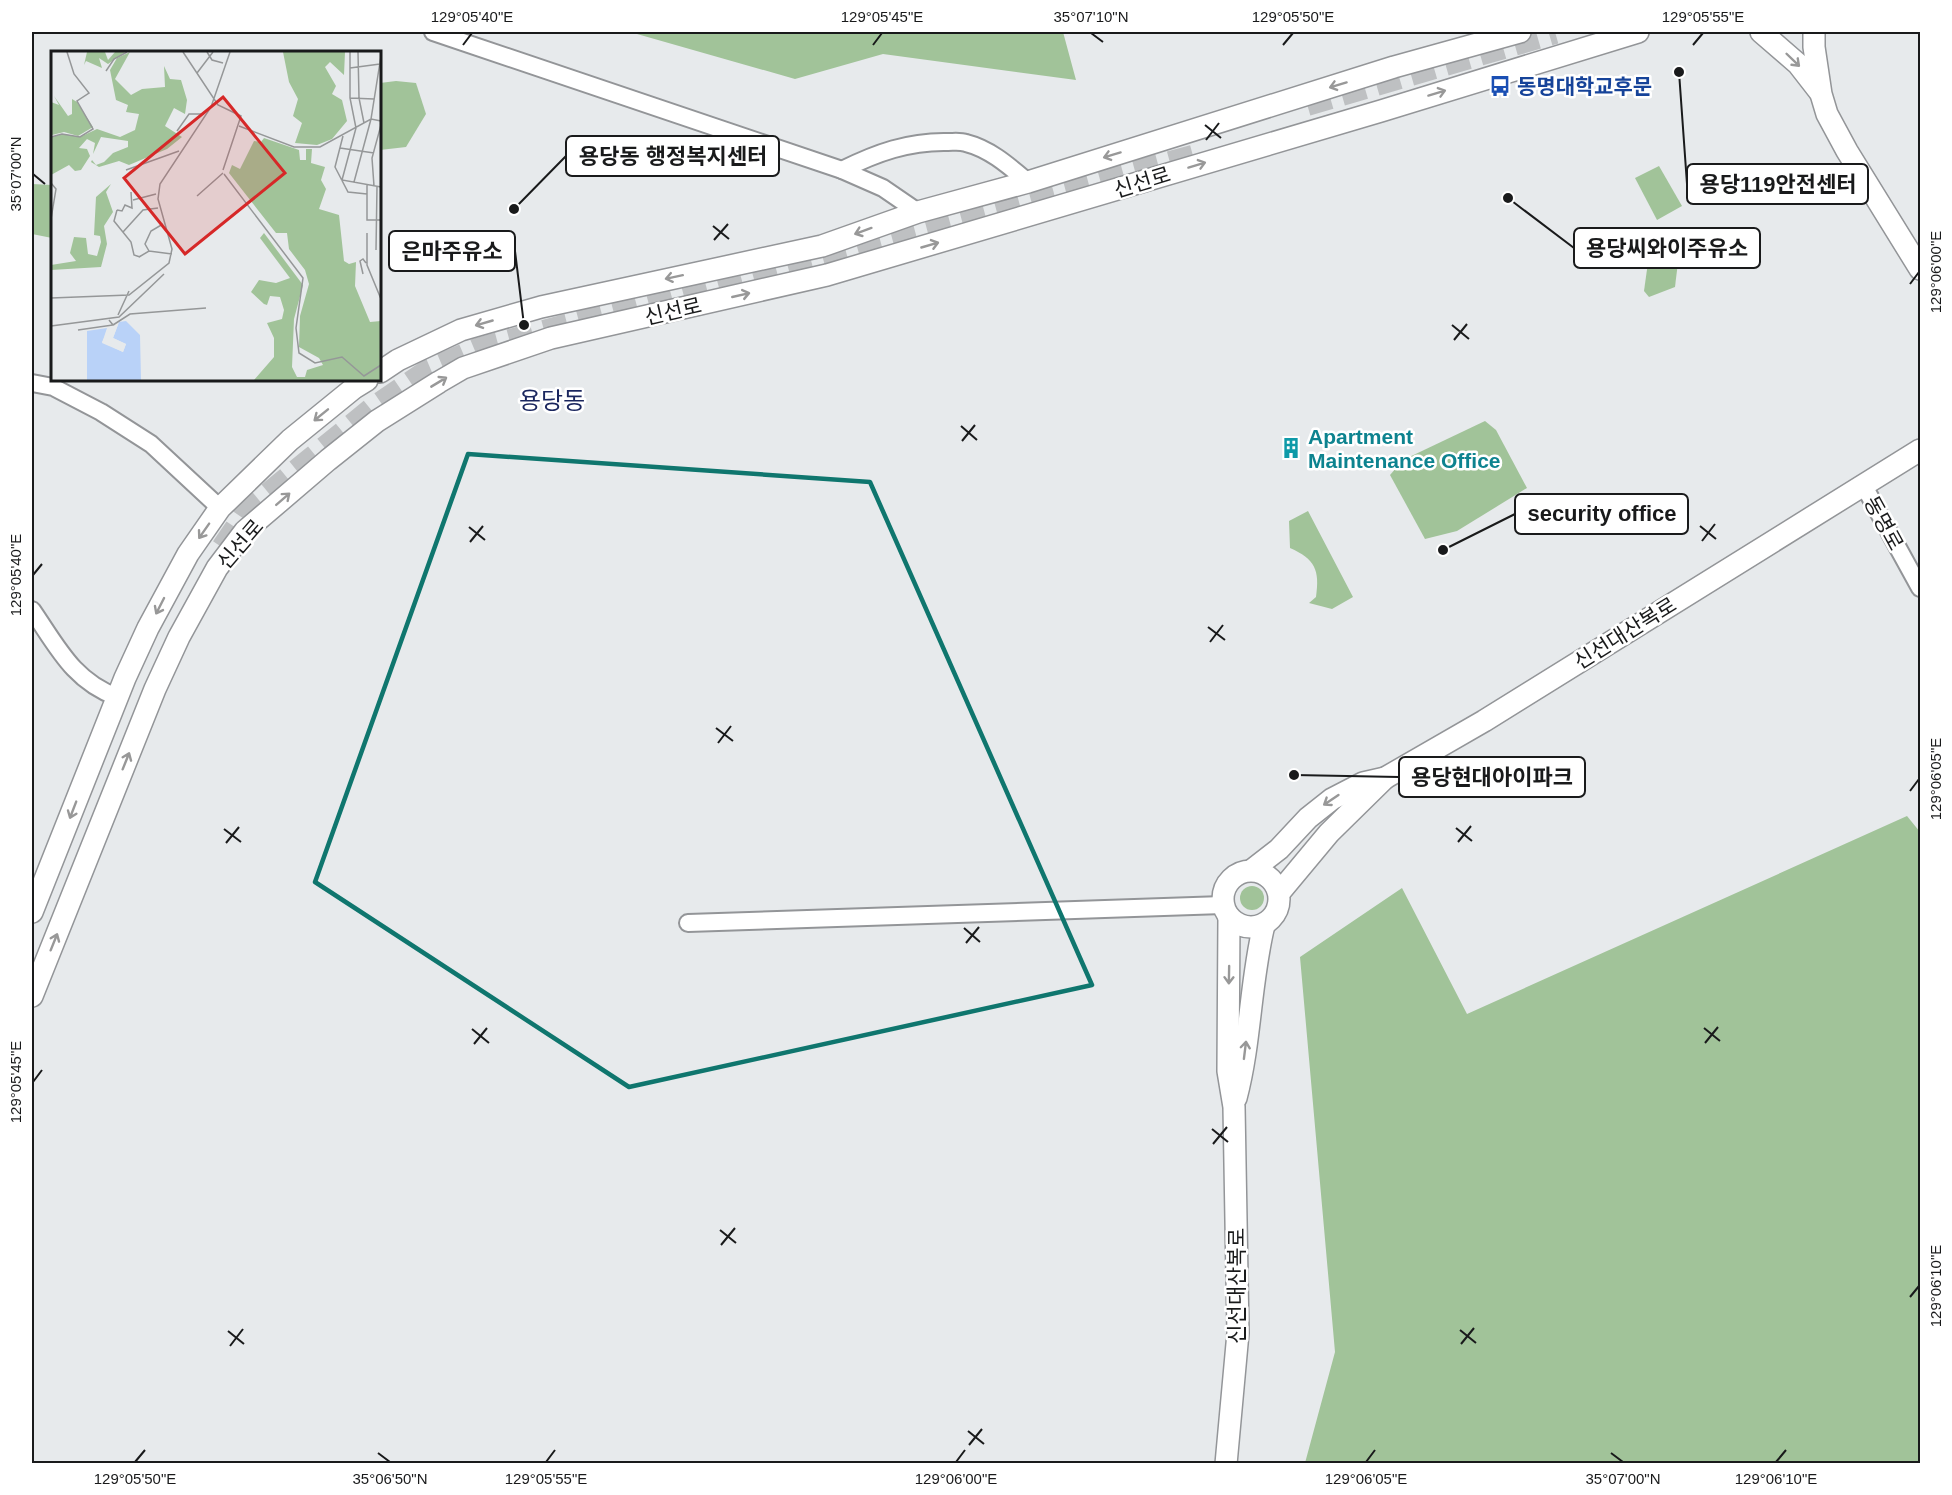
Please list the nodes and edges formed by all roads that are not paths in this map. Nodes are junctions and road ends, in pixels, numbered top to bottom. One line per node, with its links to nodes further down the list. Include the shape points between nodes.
1 (432, 32): 7 (street)
2 (1520, 32): 8 (main road, 신선로, one-way to 8, via 1394,67)
3 (1638, 32): 18 (main road, 신선로, one-way to 3, via 245,531 336,454 377,421 471,365 551,338 839,271)
4 (1761, 32): 6 (main road, one-way to 6, via 1798,64)
5 (1814, 32): 6 (main road)
6 (1821, 94): 10 (main road, via 1847,151)
7 (842, 170): 8 (street, via 902,146 931,141 963,142 982,148); 9 (street, via 883,188)
8 (1028, 182): 9 (main road, 신선로)
9 (918, 212): 11 (main road, 신선로, one-way to 11, via 822,246 541,307 461,330)
10 (1920, 268)
11 (381, 371)
12 (365, 381): 16 (main road, 신선로, one-way to 16, via 290,440)
13 (32, 383): 16 (street, via 53,387 152,444)
14 (1920, 450): 15 (main road, 동명로)
15 (1864, 486): 19 (street, 동명로); 22 (main road, 신선대산복로)
16 (220, 508): 17 (main road, 신선로, one-way to 17)
17 (188, 554): 18 (main road); 21 (main road, 신선로, one-way to 21)
18 (215, 572): 29 (main road, 신선로, one-way to 18, via 155,689)
19 (1920, 588)
20 (32, 610): 21 (street, via 75,672 99,691)
21 (117, 697): 26 (main road, 신선로, one-way to 26)
22 (1385, 778): 23 (main road, 신선대산복로, one-way to 23, via 1363,783 1332,799); 24 (main road, 신선대산복로, via 1329,833)
23 (1252, 870): 24 (main road, via 1274,881); 25 (main road, 신선대산복로, via 1229,881 1223,892)
24 (1279, 893): 28 (main road, 신선대산복로, via 1280,906)
25 (1226, 911): 27 (street); 28 (main road, via 1239,925); 30 (main road, 신선대산복로, one-way to 30, via 1228,1071)
26 (32, 912)
27 (688, 923)
28 (1264, 925): 30 (main road, 신선대산복로, one-way to 28)
29 (32, 996)
30 (1234, 1107): 31 (main road, 신선대산복로, via 1238,1333)
31 (1226, 1464)

